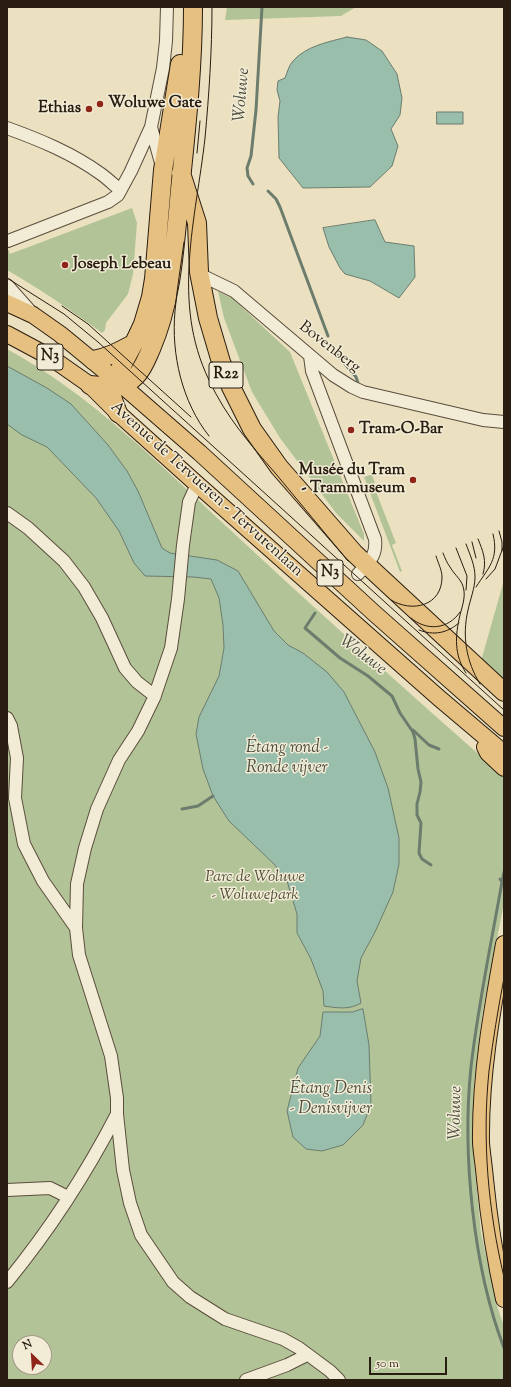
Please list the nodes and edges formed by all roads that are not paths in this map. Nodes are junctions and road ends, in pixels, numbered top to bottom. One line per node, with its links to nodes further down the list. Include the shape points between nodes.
1 (167, 7): 4 (street, via 163,68)
2 (183, 7): 6 (highway, via 179,76)
3 (193, 7): 7 (highway, R22, via 192,67)
4 (151, 127): 6 (street); 8 (street)
5 (7, 128): 8 (street, via 71,155 102,174)
6 (163, 170): 15 (highway, via 151,297 143,324)
7 (181, 173): 10 (highway, R22, via 197,223); 18 (highway, R22, via 177,225 163,317 140,371 133,379)
8 (120, 190): 9 (street, via 118,195 108,202)
9 (8, 241)
10 (200, 272): 16 (street, Bovenberg, via 234,291); 24 (highway, R22, via 208,318 221,362 252,428 279,467 349,548)
11 (7, 285): 13 (street, Avenue de Tervueren - Tervurenlaan)
12 (7, 303): 13 (main road, Avenue de Tervueren - Tervurenlaan / N3)
13 (33, 315): 17 (main road, Avenue de Tervueren - Tervurenlaan / N3)
14 (7, 334): 19 (main road, Avenue de Tervueren - Tervurenlaan / N3, via 50,357)
15 (133, 344): 17 (highway, via 116,354); 18 (highway)
16 (310, 356): 21 (street, Bovenberg, via 333,375 363,392 483,420); 24 (street, via 312,371 375,539 373,557)
17 (92, 360): 18 (main road, Avenue de Tervueren - Tervurenlaan / N3)
18 (116, 383): 19 (highway); 20 (highway, via 113,400); 29 (main road, Avenue de Tervueren - Tervurenlaan / N3, via 200,453)
19 (90, 384): 20 (main road, Avenue de Tervueren - Tervurenlaan / N3)
20 (118, 413): 28 (main road, Avenue de Tervueren - Tervurenlaan / N3)
21 (504, 422)
22 (194, 491): 26 (street, via 189,502 171,648)
23 (7, 513): 26 (street, via 28,528 64,561 102,618 125,668 137,682)
24 (363, 569): 25 (highway)
25 (504, 692)
26 (155, 696): 32 (street, via 138,731 119,760 97,809 77,884)
27 (7, 718): 32 (street, via 17,758 15,798 24,844 43,881)
28 (473, 727): 30 (main road, Avenue de Tervueren - Tervurenlaan / N3); 31 (main road, via 488,753)
29 (504, 728)
30 (504, 753)
31 (504, 768)
32 (76, 928): 34 (street, via 79,954 112,1062)
33 (504, 944): 38 (main road, via 487,1048 481,1137 489,1221)
34 (117, 1114): 36 (street); 39 (street, via 123,1170 130,1203 141,1235 173,1282 190,1297 225,1319 283,1339)
35 (7, 1190): 36 (street, via 50,1188)
36 (68, 1197): 37 (street)
37 (7, 1282)
38 (504, 1299)
39 (307, 1355): 40 (street); 41 (street)
40 (246, 1380)
41 (339, 1380)

